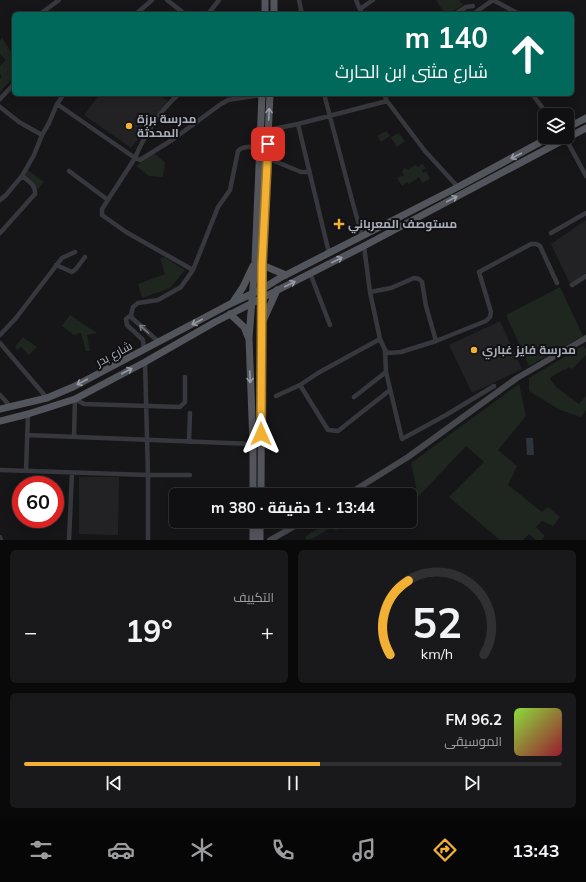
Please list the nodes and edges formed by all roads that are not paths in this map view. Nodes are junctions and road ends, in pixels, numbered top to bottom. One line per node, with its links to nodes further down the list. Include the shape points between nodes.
1 (59, 0): 14 (street)
2 (152, 0): 15 (street)
3 (167, 0): 16 (street)
4 (219, 0): 17 (street)
5 (265, 0): 18 (main road)
6 (274, 0): 19 (main road)
7 (298, 0): 20 (street)
8 (356, 0): 13 (street)
9 (373, 0): 13 (street)
10 (493, 0): 23 (street); 24 (street)
11 (469, 1): 12 (street)
12 (473, 6): 21 (street); 22 (street)
13 (361, 11)
14 (43, 12)
15 (138, 12)
16 (182, 12)
17 (210, 12)
18 (264, 12)
19 (274, 12)
20 (301, 12)
21 (458, 12)
22 (476, 12)
23 (478, 12)
24 (515, 12)
25 (12, 86): 34 (street)
26 (63, 96): 36 (street)
27 (177, 96): 53 (street, via 148,131)
28 (255, 96): 53 (street, via 228,100 140,160)
29 (262, 96): 50 (main road)
30 (270, 96): 44 (main road, one-way to 30)
31 (325, 96): 39 (street)
32 (385, 96): 35 (street)
33 (534, 96): 38 (street)
34 (0, 99)
35 (387, 101): 39 (street); 59 (street, via 425,151)
36 (57, 104): 45 (street); 53 (street)
37 (0, 107): 45 (street)
38 (543, 108)
39 (330, 116): 41 (street); 65 (street)
40 (586, 118): 42 (main road)
41 (298, 124): 44 (street); 56 (street)
42 (574, 124)
43 (586, 128): 46 (main road, شارع بدر)
44 (268, 130): 54 (main road)
45 (42, 135): 57 (street)
46 (574, 135)
47 (538, 144): 51 (main road, شارع بدر)
48 (557, 144): 52 (main road, شارع بدر)
49 (569, 144): 58 (street)
50 (259, 148): 70 (main road); 73 (street, via 244,147 238,151 230,190 218,207)
51 (528, 150): 52 (main road); 59 (main road, شارع بدر, one-way to 59)
52 (532, 157): 66 (main road, شارع بدر, one-way to 52)
53 (135, 158): 61 (street)
54 (267, 158): 56 (street, via 301,172); 72 (main road)
55 (69, 171): 61 (street)
56 (310, 172): 68 (street)
57 (22, 176): 60 (street); 63 (street, via 34,186 35,194)
58 (586, 176)
59 (458, 187): 65 (main road, شارع بدر)
60 (0, 200)
61 (108, 200): 73 (street, via 102,209 102,215 126,232)
62 (586, 213): 64 (street)
63 (0, 233)
64 (551, 233)
65 (362, 236): 66 (main road); 68 (main road, شارع بدر)
66 (364, 246): 74 (main road, شارع بدر, one-way to 66); 81 (street)
67 (75, 252): 71 (street, via 62,258)
68 (330, 253): 75 (main road, شارع بدر)
69 (85, 257): 71 (street, via 72,272)
70 (255, 262): 82 (main road); 84 (main road)
71 (56, 265): 92 (street)
72 (262, 265): 75 (main road); 79 (main road)
73 (193, 270): 88 (street, via 181,287 158,300 138,303 133,307)
74 (310, 273): 80 (main road, شارع بدر, one-way to 74); 90 (street)
75 (286, 275): 79 (main road, شارع بدر)
76 (586, 276): 78 (street)
77 (557, 283): 96 (street, via 540,246 531,244 479,272 491,312 489,319)
78 (572, 285)
79 (262, 289): 82 (main road, شارع بدر); 83 (main road)
80 (277, 290): 83 (main road, شارع بدر); 91 (main road)
81 (370, 292): 95 (street); 96 (street, via 391,288 414,278 421,280)
82 (252, 293): 84 (main road, شارع بدر); 85 (main road)
83 (262, 298): 85 (main road, شارع بدر); 91 (main road)
84 (232, 303): 86 (main road, شارع بدر)
85 (251, 304): 87 (main road, شارع بدر); 93 (main road)
86 (212, 314): 89 (main road); 97 (main road, شارع بدر, one-way to 97)
87 (230, 314): 89 (main road, شارع بدر); 93 (main road, via 244,327)
88 (131, 315): 97 (street, one-way to 88); 99 (street, via 126,319 127,325 143,340)
89 (215, 322): 101 (main road, شارع بدر)
90 (330, 324)
91 (261, 326): 129 (main road)
92 (0, 335)
93 (248, 338): 122 (main road, one-way to 122)
94 (586, 338): 130 (main road, via 517,378 408,457)
95 (380, 339): 100 (street); 104 (street)
96 (436, 341): 100 (street, via 401,352 388,353)
97 (159, 342): 99 (main road, شارع بدر)
98 (0, 344): 110 (street)
99 (144, 350): 110 (main road, شارع بدر, one-way to 110)
100 (385, 350): 102 (street)
101 (145, 362): 111 (main road, شارع بدر, one-way to 101); 112 (street)
102 (386, 372): 106 (street); 109 (street)
103 (185, 377): 112 (street, via 183,405)
104 (300, 385): 106 (street, via 328,430 338,431); 108 (street)
105 (494, 386): 106 (street, via 402,439)
106 (390, 390)
107 (0, 396): 113 (street)
108 (276, 396)
109 (354, 397)
110 (48, 398): 113 (main road, شارع بدر)
111 (75, 399): 112 (street, via 84,404); 116 (main road, شارع بدر); 119 (street)
112 (146, 406): 120 (street)
113 (11, 407): 114 (main road, شارع بدر)
114 (0, 409)
115 (190, 413): 121 (street)
116 (28, 414): 117 (main road, شارع بدر); 118 (street)
117 (0, 421)
118 (27, 435): 119 (street); 124 (street)
119 (74, 436): 120 (street)
120 (148, 440): 121 (street); 126 (street)
121 (189, 442): 122 (street)
122 (253, 444): 128 (main road)
123 (0, 470): 124 (street)
124 (26, 471): 125 (street)
125 (72, 473): 126 (street); 134 (street)
126 (148, 475): 127 (street); 135 (street)
127 (190, 475)
128 (253, 488)
129 (260, 488)
130 (358, 488)
131 (253, 528): 136 (main road)
132 (260, 528): 137 (main road)
133 (291, 528): 138 (main road)
134 (69, 540)
135 (148, 540)
136 (253, 540)
137 (260, 540)
138 (270, 540)

